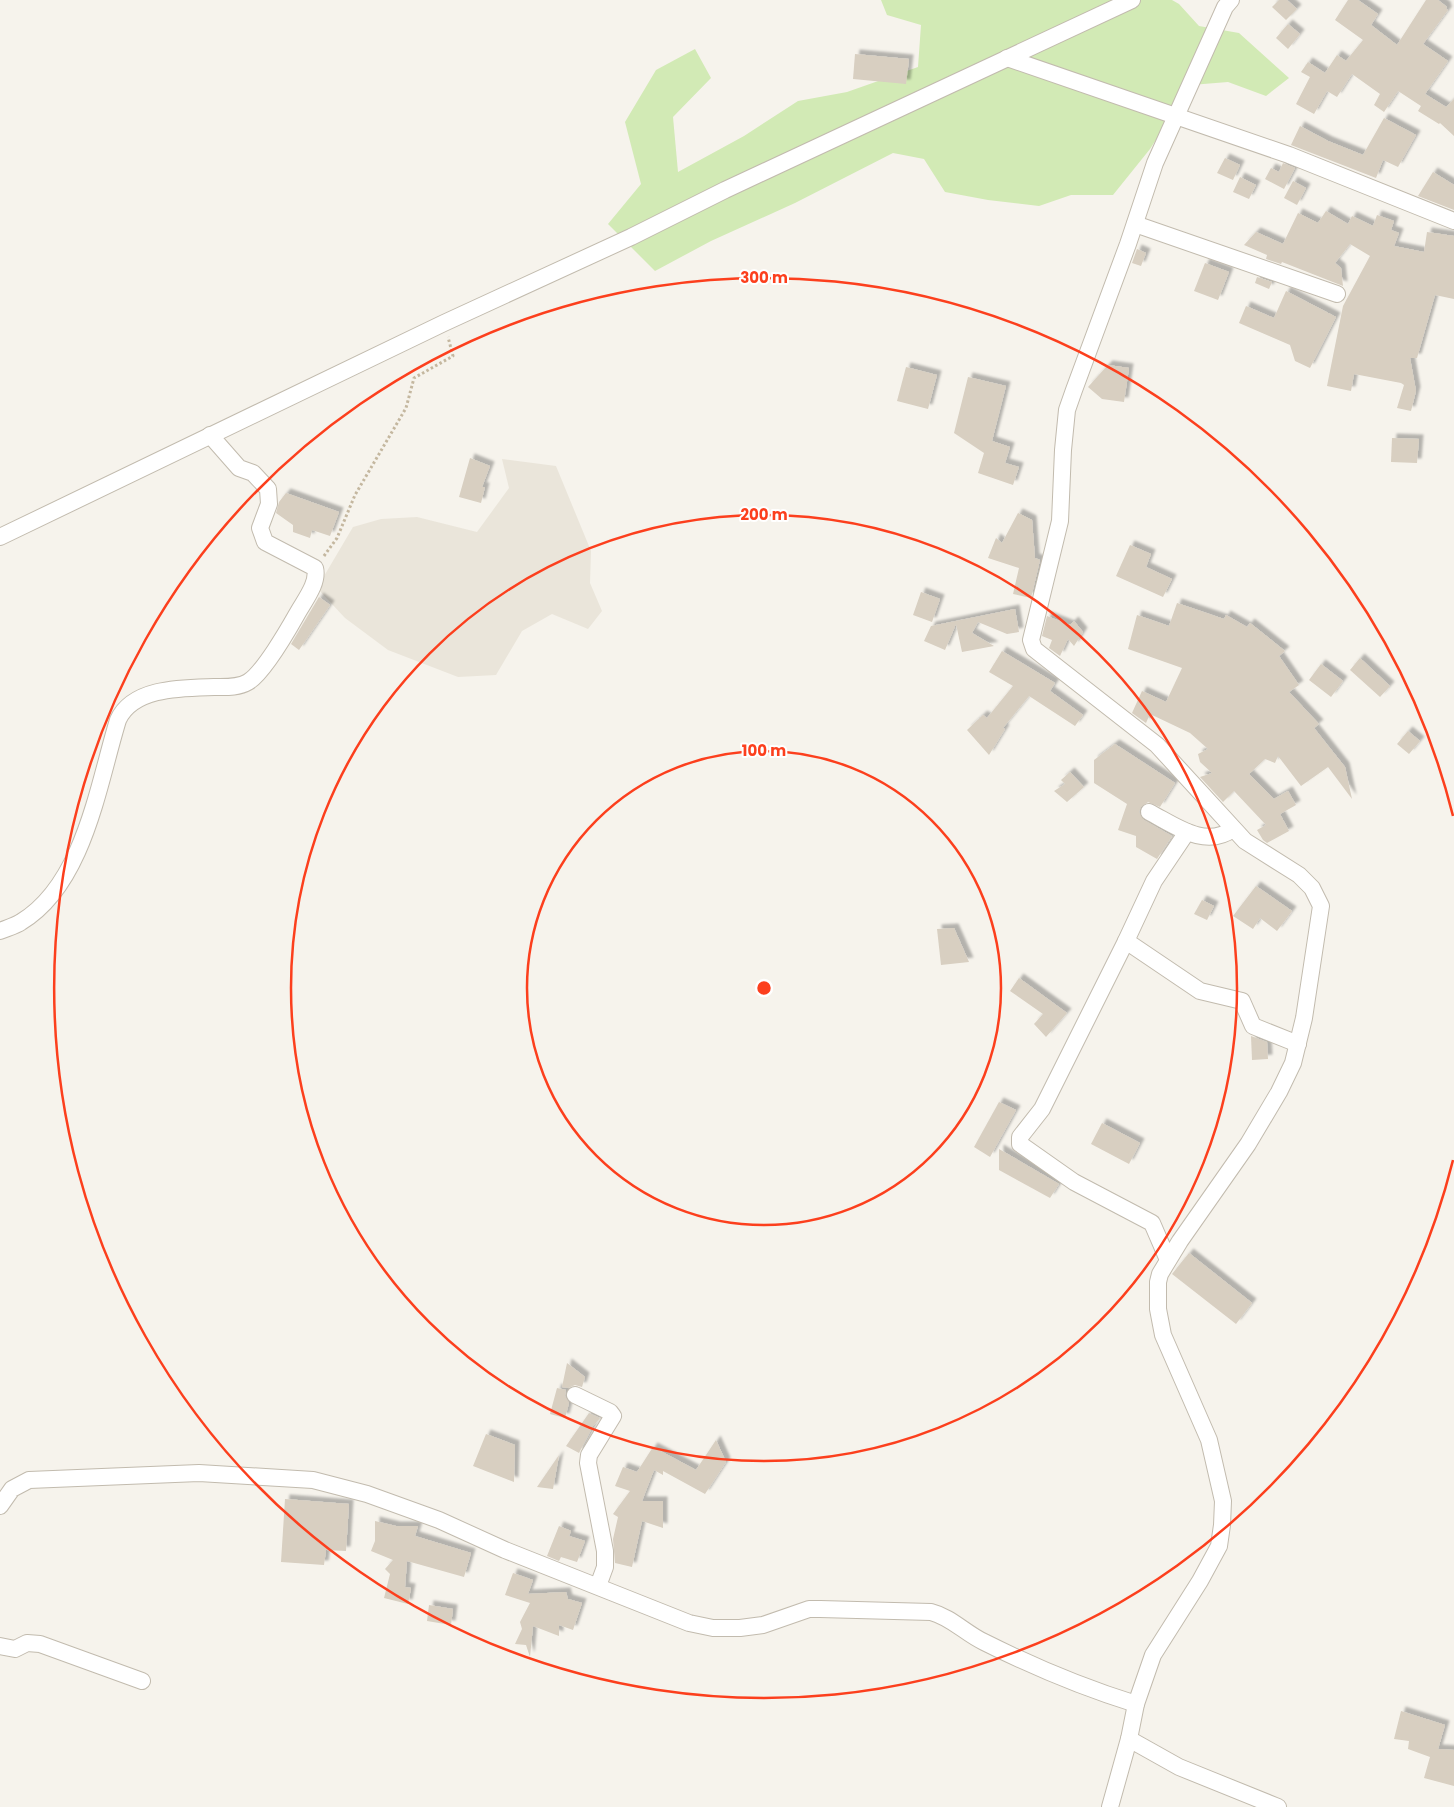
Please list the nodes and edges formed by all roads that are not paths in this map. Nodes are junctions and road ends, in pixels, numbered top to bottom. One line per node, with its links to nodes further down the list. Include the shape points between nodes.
1 (1132, 0): 3 (street)
2 (1231, 0): 4 (street, via 1225,7)
3 (1006, 58): 4 (street); 8 (street)
4 (1178, 116): 5 (street, via 1289,155); 6 (street, via 1155,163)
5 (1454, 221)
6 (1135, 224): 7 (street); 11 (street, via 1068,410 1060,521 1031,640 1034,649 1157,745)
7 (1337, 294)
8 (210, 435): 9 (street); 13 (street, via 239,468 253,473 268,489 269,504 260,528 265,542 315,568 314,582 290,627 258,674 248,682 233,687 177,688 146,697 124,708 80,849 52,895 21,922)
9 (0, 537)
10 (1149, 812): 12 (street)
11 (1233, 829): 12 (street, via 1221,838); 15 (street, via 1245,841 1299,875 1312,888 1321,906)
12 (1187, 832): 14 (street, via 1154,882)
13 (0, 931)
14 (1126, 941): 15 (street, via 1200,991 1242,1001 1253,1026); 16 (street, via 1042,1109 1020,1137 1020,1144 1074,1182 1152,1223)
15 (1298, 1044): 16 (street, via 1279,1092 1248,1144)
16 (1168, 1260): 22 (street, via 1158,1282 1158,1309 1163,1335 1209,1440 1223,1501 1222,1525 1219,1546 1153,1655)
17 (575, 1396): 19 (street, via 613,1416 589,1455 588,1463 605,1552 605,1567)
18 (0, 1506): 19 (street, via 12,1490 29,1480 199,1473 313,1480 367,1494 438,1520)
19 (598, 1586): 22 (street, via 690,1623 713,1628 763,1624 809,1609 942,1614 979,1640 1014,1657)
20 (0, 1646): 21 (street, via 15,1649 27,1643 40,1644)
21 (142, 1680)
22 (1136, 1704): 23 (street)
23 (1129, 1739): 24 (street); 25 (street, via 1179,1767)
24 (1110, 1807)
25 (1278, 1807)

